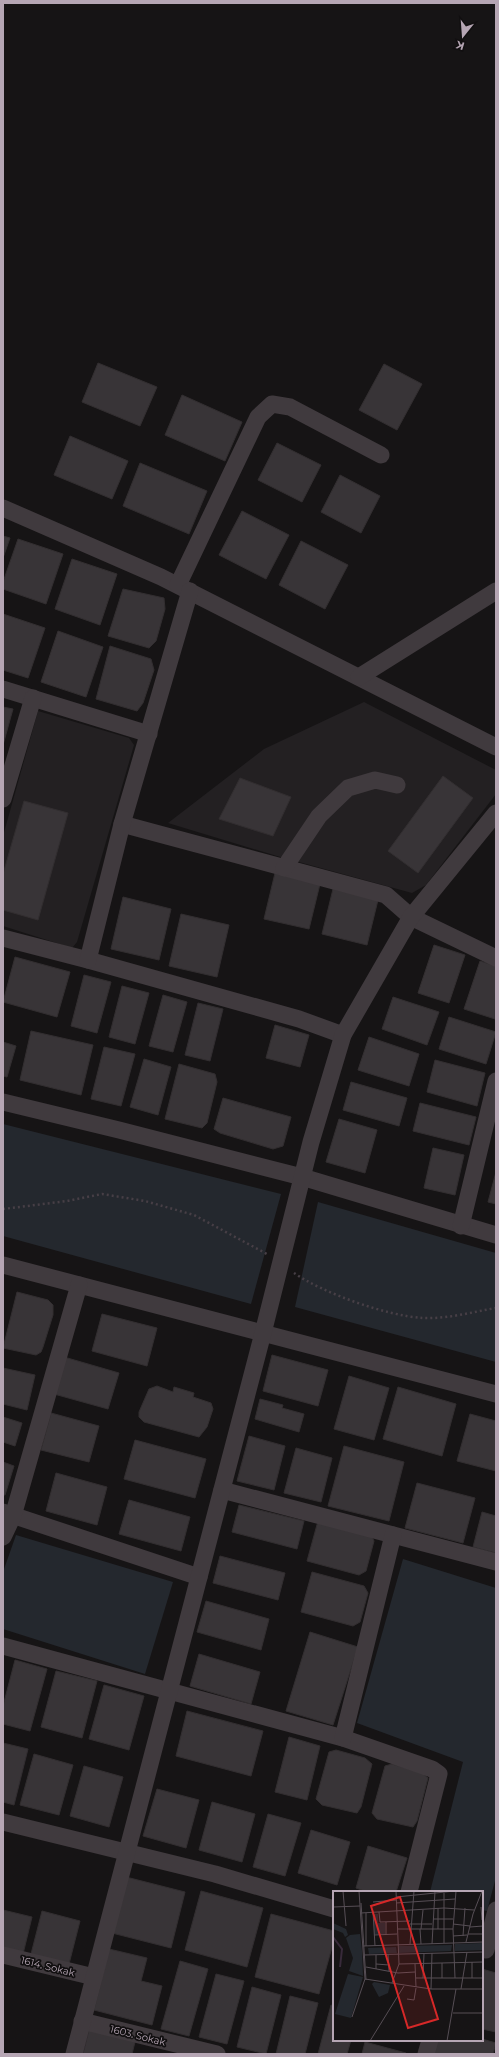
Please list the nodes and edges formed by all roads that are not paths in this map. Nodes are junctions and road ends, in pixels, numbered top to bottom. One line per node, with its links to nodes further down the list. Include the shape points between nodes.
1 (381, 455): 3 (street, via 290,407 272,404 258,417)
2 (3, 508): 3 (street)
3 (184, 588): 5 (street); 8 (street)
4 (496, 591): 5 (street)
5 (359, 677): 9 (street)
6 (3, 690): 7 (street)
7 (33, 698): 8 (street); 11 (street)
8 (149, 734): 13 (street)
9 (496, 747)
10 (397, 785): 14 (street, via 375,780 348,788 319,816)
11 (3, 799)
12 (496, 813): 15 (street)
13 (122, 824): 14 (street); 18 (street)
14 (284, 868): 15 (street, via 386,895)
15 (411, 917): 17 (street); 19 (street)
16 (3, 938): 18 (street)
17 (496, 958)
18 (88, 960): 19 (street, via 299,1019)
19 (342, 1035): 22 (street)
20 (496, 1082): 23 (street)
21 (3, 1102): 22 (street)
22 (302, 1177): 23 (street); 27 (street)
23 (461, 1226): 24 (street)
24 (496, 1235)
25 (3, 1265): 26 (street)
26 (80, 1285): 27 (street); 30 (street)
27 (263, 1333): 28 (street); 29 (street)
28 (496, 1394)
29 (222, 1490): 31 (street); 34 (street)
30 (8, 1514): 32 (street); 34 (street)
31 (394, 1535): 33 (street); 37 (street)
32 (3, 1537)
33 (496, 1562)
34 (199, 1577): 36 (street)
35 (3, 1646): 36 (street)
36 (169, 1691): 37 (street); 39 (street)
37 (343, 1738): 40 (street, via 432,1769 439,1774)
38 (3, 1822): 39 (street)
39 (126, 1852): 41 (street, via 214,1874); 45 (street)
40 (409, 1891)
41 (333, 1909)
42 (496, 1910): 43 (street)
43 (488, 1950)
44 (3, 1955): 45 (street, 1614. Sokak)
45 (94, 1977): 46 (street)
46 (82, 2021): 48 (street); 49 (street, 1603. Sokak)
47 (430, 2041): 50 (street)
48 (74, 2054)
49 (218, 2054)
50 (426, 2054)

